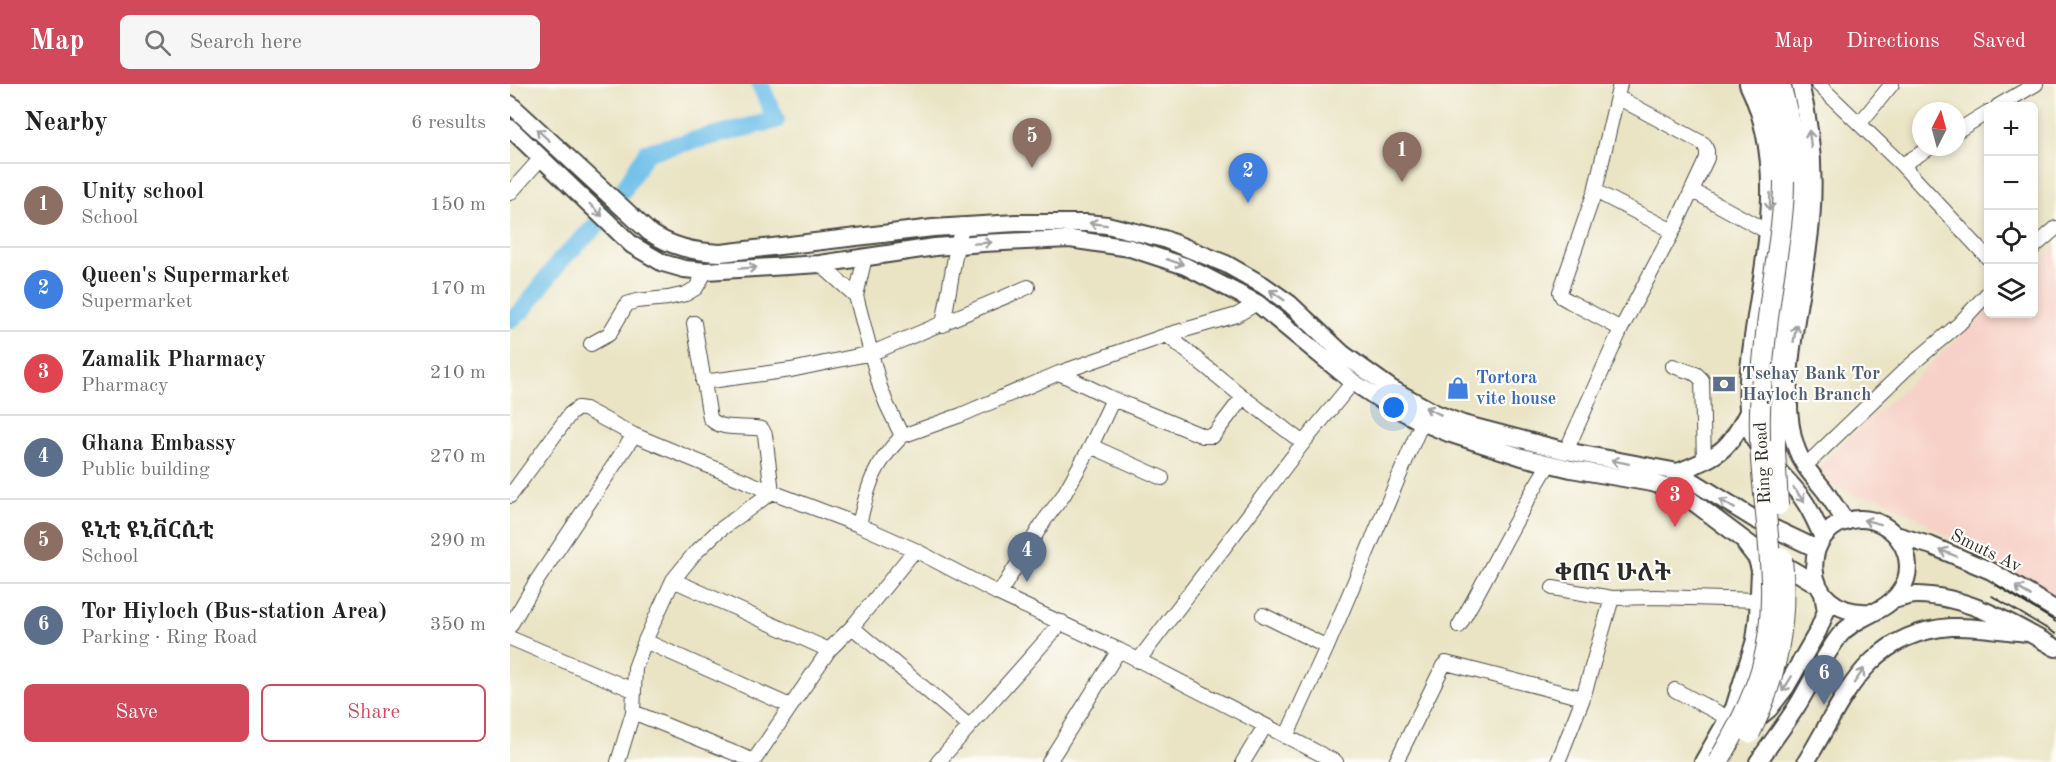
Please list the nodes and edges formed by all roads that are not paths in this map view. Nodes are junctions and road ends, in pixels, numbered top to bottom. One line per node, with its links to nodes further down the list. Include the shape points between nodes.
1 (1748, 84): 25 (main road, one-way to 25, via 1770,162)
2 (1766, 84): 18 (highway, Ring Road)
3 (1780, 84): 18 (highway, Ring Road, via 1796,147)
4 (1800, 84): 58 (main road, one-way to 4, via 1791,425 1790,391 1813,200 1814,168)
5 (1818, 84): 12 (street)
6 (1892, 84): 12 (street)
7 (2036, 84): 9 (street)
8 (1619, 90): 19 (street); 20 (street, via 1704,144 1707,158)
9 (2005, 102)
10 (510, 104): 22 (main road, one-way to 10, via 721,253 687,250 649,232)
11 (1984, 115): 13 (street)
12 (1860, 123): 17 (street)
13 (1966, 126)
14 (510, 128): 16 (main road)
15 (1916, 156): 17 (street)
16 (541, 158): 21 (street); 31 (main road, one-way to 31, via 632,245 663,263)
17 (1902, 165): 28 (street)
18 (1792, 181): 100 (highway, Ring Road, bridge, via 1770,303 1760,412 1770,615 1762,666 1752,696 1739,725); 109 (highway, Ring Road, bridge, via 1797,227 1775,374 1774,415 1784,610 1778,655 1767,694)
19 (1595, 191): 24 (street); 38 (street, via 1560,292 1569,301)
20 (1693, 191): 24 (street); 25 (street)
21 (510, 193)
22 (963, 225): 27 (street); 53 (main road, one-way to 22, via 1392,389 1342,354 1290,304 1205,255 1164,239 1107,225)
23 (2056, 228): 26 (street)
24 (1673, 231): 38 (street)
25 (1768, 232): 48 (main road, via 1749,364)
26 (2038, 244)
27 (957, 245): 29 (main road); 35 (main road, one-way to 35, via 1070,239 1130,248 1185,266); 37 (street)
28 (1984, 253)
29 (865, 257): 30 (main road); 33 (street)
30 (820, 264): 31 (main road, one-way to 30); 33 (street)
31 (706, 270): 40 (street, via 696,288 686,294 627,304 609,334)
32 (1028, 288): 37 (street)
33 (856, 296): 41 (street)
34 (1984, 298): 58 (street)
35 (1257, 303): 39 (street, via 1237,315); 45 (main road)
36 (694, 322): 44 (street)
37 (943, 325): 41 (street)
38 (1621, 329): 55 (street)
39 (1167, 335): 43 (street); 46 (street)
40 (591, 344)
41 (872, 353): 44 (street); 51 (street, via 883,396)
42 (1673, 366): 56 (street, via 1696,374 1701,380)
43 (1059, 373): 47 (street); 51 (street)
44 (703, 382): 61 (street, via 714,423 762,429)
45 (1353, 382): 49 (main road); 52 (street)
46 (1243, 397): 47 (street, via 1213,436 1203,436); 52 (street)
47 (1113, 399): 54 (street)
48 (1748, 411): 56 (main road, via 1730,444); 67 (main road, one-way to 67, via 1754,438 1800,495)
49 (1422, 422): 53 (main road); 86 (street)
50 (634, 435): 61 (street); 62 (street, via 585,409 574,410); 80 (street)
51 (902, 436): 64 (street, via 884,454 873,474)
52 (1303, 443): 90 (street)
53 (1500, 443): 55 (main road); 57 (main road)
54 (1090, 446): 60 (street); 72 (street, via 1063,496)
55 (1566, 451): 59 (main road, one-way to 55)
56 (1704, 462): 59 (main road)
57 (1549, 464): 66 (main road, via 1669,488); 81 (street)
58 (1805, 466): 63 (main road)
59 (1678, 472): 67 (main road, one-way to 59, via 1747,515)
60 (1162, 478)
61 (772, 492): 64 (street); 69 (street, via 717,532)
62 (510, 496)
63 (1846, 522): 65 (main road, one-way to 63, via 1872,521); 67 (main road, via 1833,528)
64 (859, 525): 68 (street)
65 (1896, 535): 75 (main road, via 1908,561 1902,589); 76 (main road, Smuts Av, one-way to 65, via 1991,571)
66 (1737, 536): 71 (main road); 74 (main road, via 1757,559)
67 (1820, 543): 71 (main road, via 1814,561)
68 (915, 550): 72 (street); 82 (street)
69 (673, 580): 85 (street); 88 (street)
70 (1553, 588): 73 (street)
71 (1820, 589): 77 (main road, via 1844,610); 100 (main road, one-way to 100, via 1826,611 1786,687 1769,709)
72 (999, 594): 79 (street)
73 (1612, 598): 74 (street); 93 (street)
74 (1759, 600): 96 (main road, via 1755,640)
75 (1894, 600): 77 (main road); 83 (main road, via 1916,595 1958,601)
76 (2056, 610)
77 (1871, 612): 110 (main road, via 1841,634)
78 (1263, 615): 86 (street)
79 (1062, 622): 89 (street); 97 (street)
80 (510, 626)
81 (1459, 626)
82 (852, 627): 88 (street); 97 (street)
83 (2029, 633): 87 (main road); 111 (main road, one-way to 83, via 1859,674 1887,647 1932,630 1952,627)
84 (510, 638): 91 (street)
85 (645, 641): 91 (street, via 635,668); 94 (street)
86 (1327, 647): 99 (street)
87 (2056, 648)
88 (829, 650): 94 (street)
89 (1119, 650): 90 (street); 104 (street)
90 (1138, 661): 98 (street)
91 (633, 690): 95 (street)
92 (1675, 690): 96 (street)
93 (1583, 698): 107 (street, via 1446,663); 108 (street)
94 (790, 706): 101 (street)
95 (633, 712): 101 (street); 102 (street)
96 (1730, 719): 100 (main road)
97 (969, 726): 103 (street)
98 (1265, 726): 99 (street); 105 (street)
99 (1286, 737): 106 (street)
100 (1710, 759)
101 (754, 761)
102 (618, 762)
103 (938, 762)
104 (1049, 762)
105 (1243, 762)
106 (1336, 762)
107 (1396, 762)
108 (1558, 762)
109 (1734, 762)
110 (1758, 762)
111 (1806, 762)

